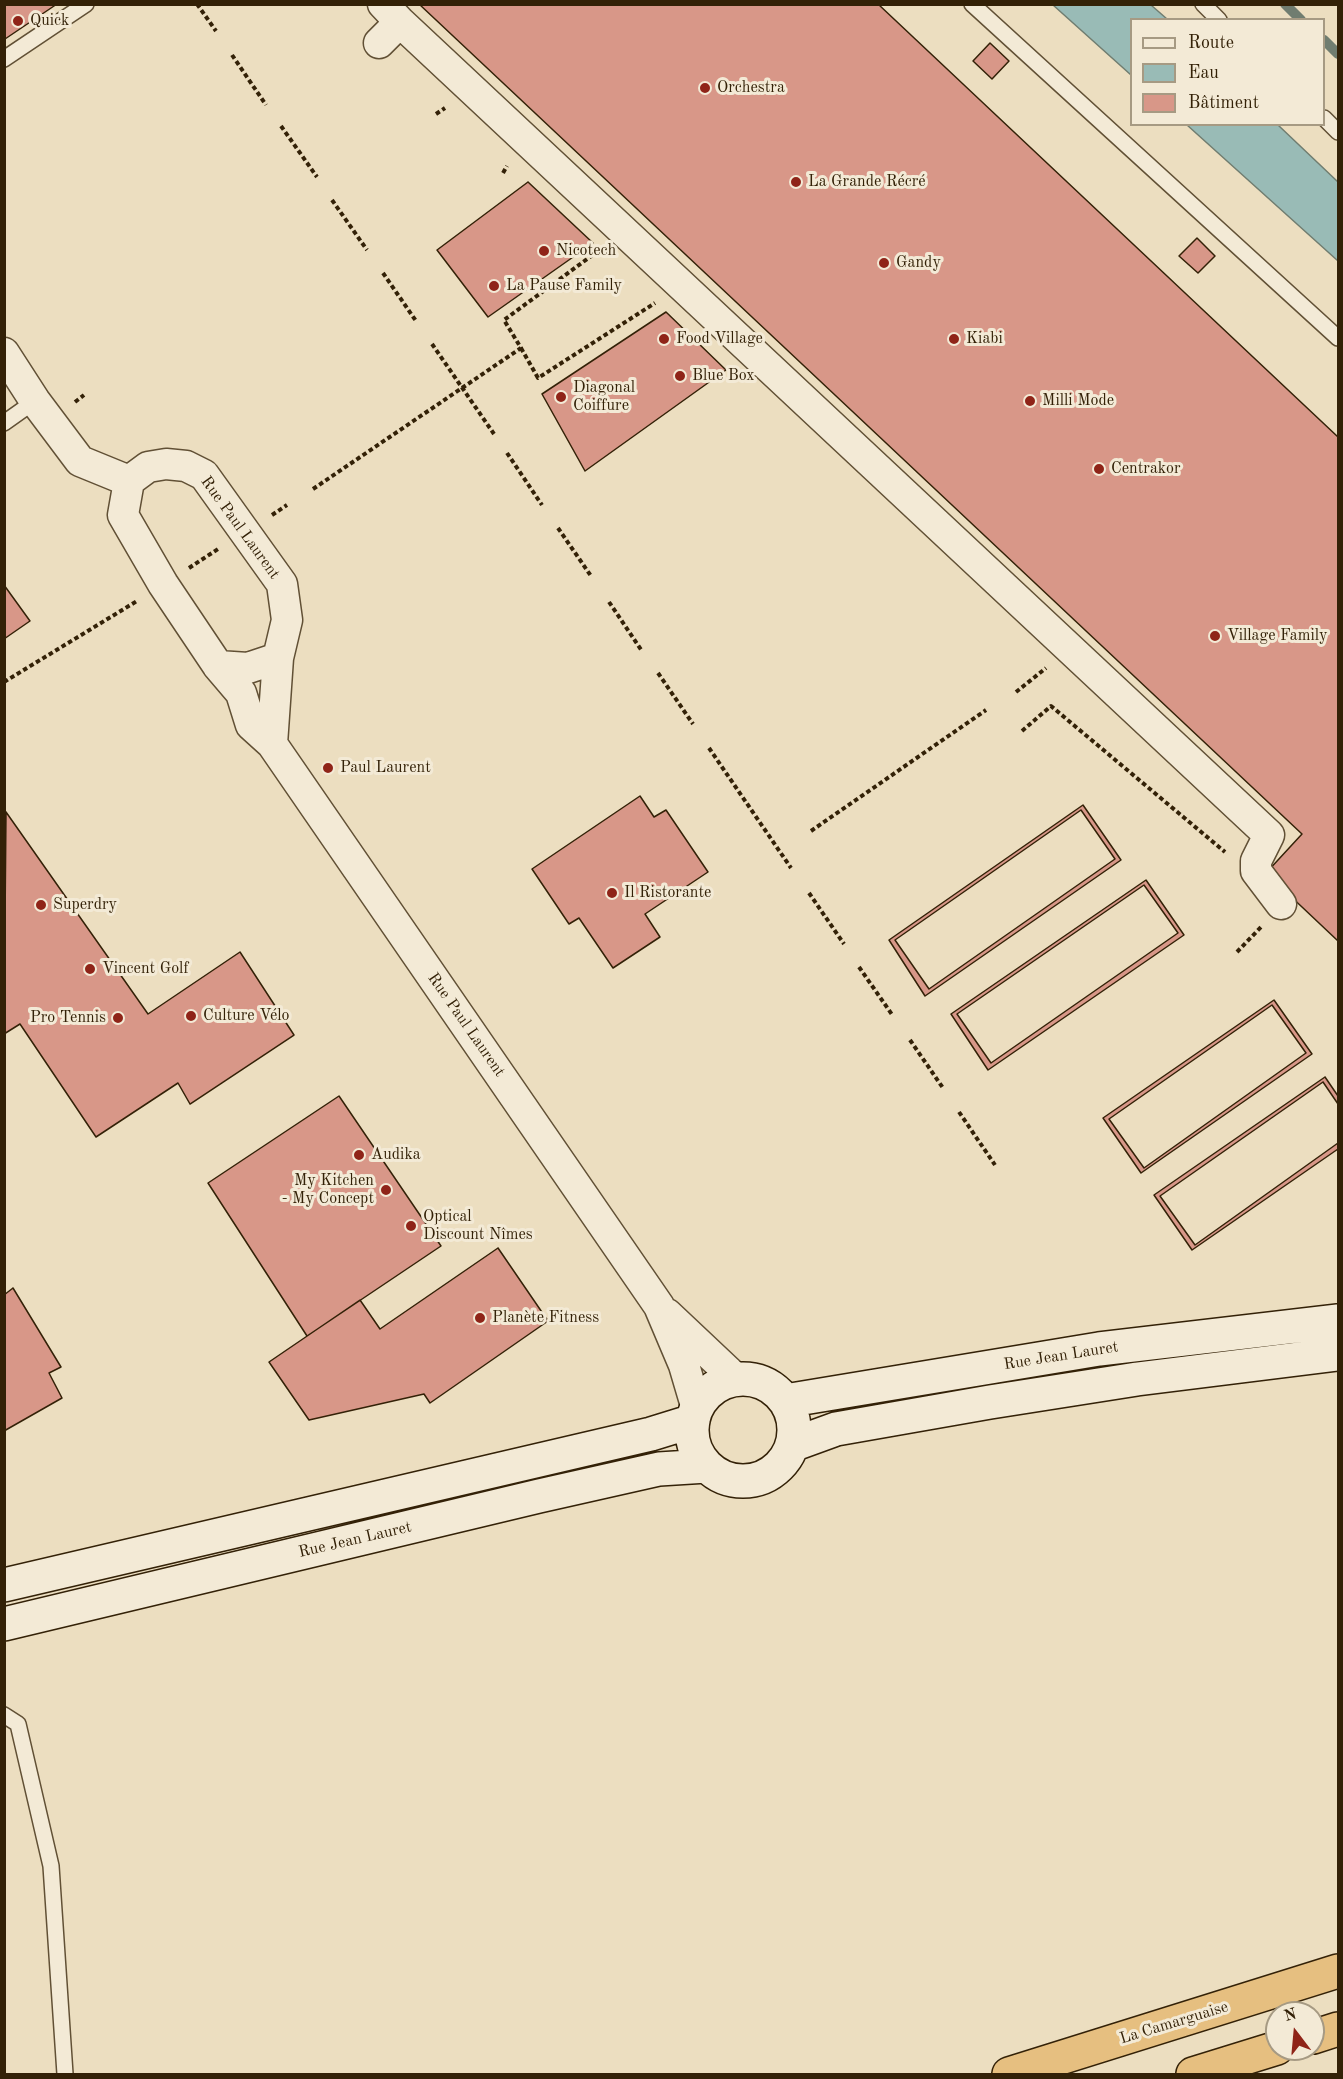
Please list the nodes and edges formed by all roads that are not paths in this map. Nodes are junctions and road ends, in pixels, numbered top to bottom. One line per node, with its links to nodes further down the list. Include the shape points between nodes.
1 (87, 4): 7 (lane)
2 (972, 4): 10 (lane)
3 (1203, 4): 5 (lane)
4 (391, 13): 6 (street); 18 (street, via 1269,835 1256,861 1256,871)
5 (1217, 18)
6 (379, 43)
7 (4, 59)
8 (1325, 120): 9 (lane)
9 (1338, 132)
10 (1338, 338)
11 (4, 353): 12 (street)
12 (35, 401): 13 (lane); 14 (street, via 80,461)
13 (4, 423)
14 (129, 481): 15 (street, Rue Paul Laurent, via 148,467 166,464 186,466 204,475 282,584 287,620); 16 (street, Rue Paul Laurent, via 123,515)
15 (278, 658): 16 (street, via 248,668); 17 (street, Rue Paul Laurent)
16 (218, 666): 17 (street, Rue Paul Laurent, via 240,693 251,725)
17 (272, 744): 19 (street, Rue Paul Laurent)
18 (1281, 904)
19 (659, 1306): 22 (street, Rue Paul Laurent); 24 (street, Rue Paul Laurent, via 684,1365)
20 (1338, 1321): 23 (street, Rue Jean Lauret, via 1099,1349)
21 (1338, 1354): 25 (street, Rue Jean Lauret, via 990,1402 836,1429)
22 (737, 1380): 23 (street, via 764,1384); 24 (street, via 713,1389)
23 (785, 1401): 25 (street, via 792,1414)
24 (695, 1415): 26 (street, via 692,1437); 27 (street, via 639,1437)
25 (792, 1445): 26 (street, via 784,1461 755,1480 729,1479)
26 (707, 1466): 28 (street, Rue Jean Lauret, via 659,1469 551,1493)
27 (4, 1585)
28 (4, 1624)
29 (4, 1715): 32 (lane, via 18,1724 51,1866)
30 (1338, 1971): 33 (highway, La Camarguaise)
31 (1265, 2052): 34 (highway)
32 (65, 2074)
33 (1009, 2074)
34 (1193, 2074)

